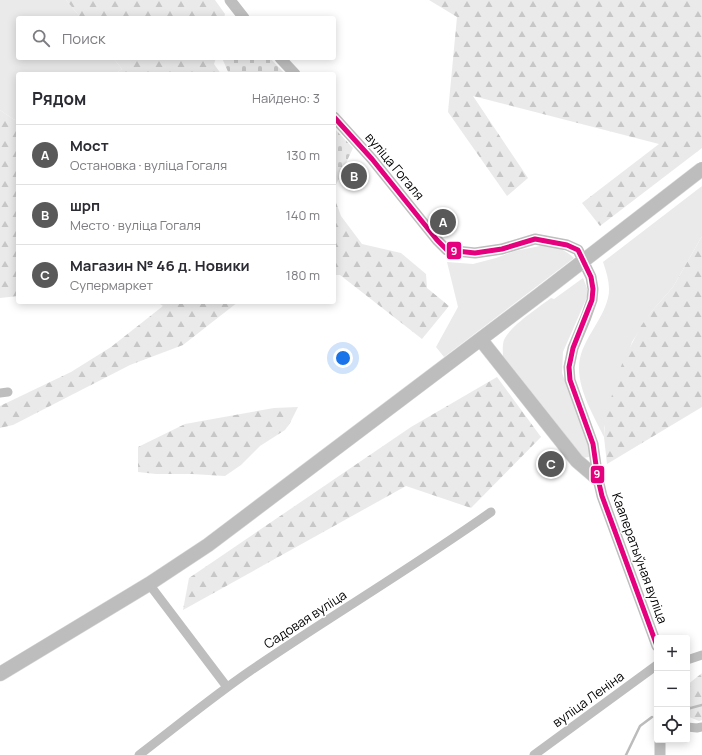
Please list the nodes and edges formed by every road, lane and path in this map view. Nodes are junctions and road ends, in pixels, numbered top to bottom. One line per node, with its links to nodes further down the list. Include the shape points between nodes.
1 (230, 0): 2 (street)
2 (242, 16)
3 (282, 60): 4 (street)
4 (293, 72)
5 (336, 119): 8 (street, вуліца Гогаля, via 447,250 475,253 502,249 535,238 578,250 591,277 593,289 592,300 573,348 569,367 570,380 593,444)
6 (702, 169): 7 (main road, bridge)
7 (481, 340): 8 (main road, via 577,461); 10 (main road, via 255,511)
8 (598, 479): 11 (street, Кааператыўная вуліца)
9 (491, 512): 16 (street, Садовая вуліца)
10 (149, 584): 15 (main road); 16 (street)
11 (654, 638)
12 (702, 655): 13 (street)
13 (690, 659)
14 (654, 667): 21 (street, вуліца Леніна)
15 (0, 674)
16 (227, 687): 20 (street, Садовая вуліца)
17 (690, 727): 18 (street)
18 (702, 727)
19 (660, 743): 22 (street)
20 (139, 755)
21 (534, 755)
22 (660, 755)

